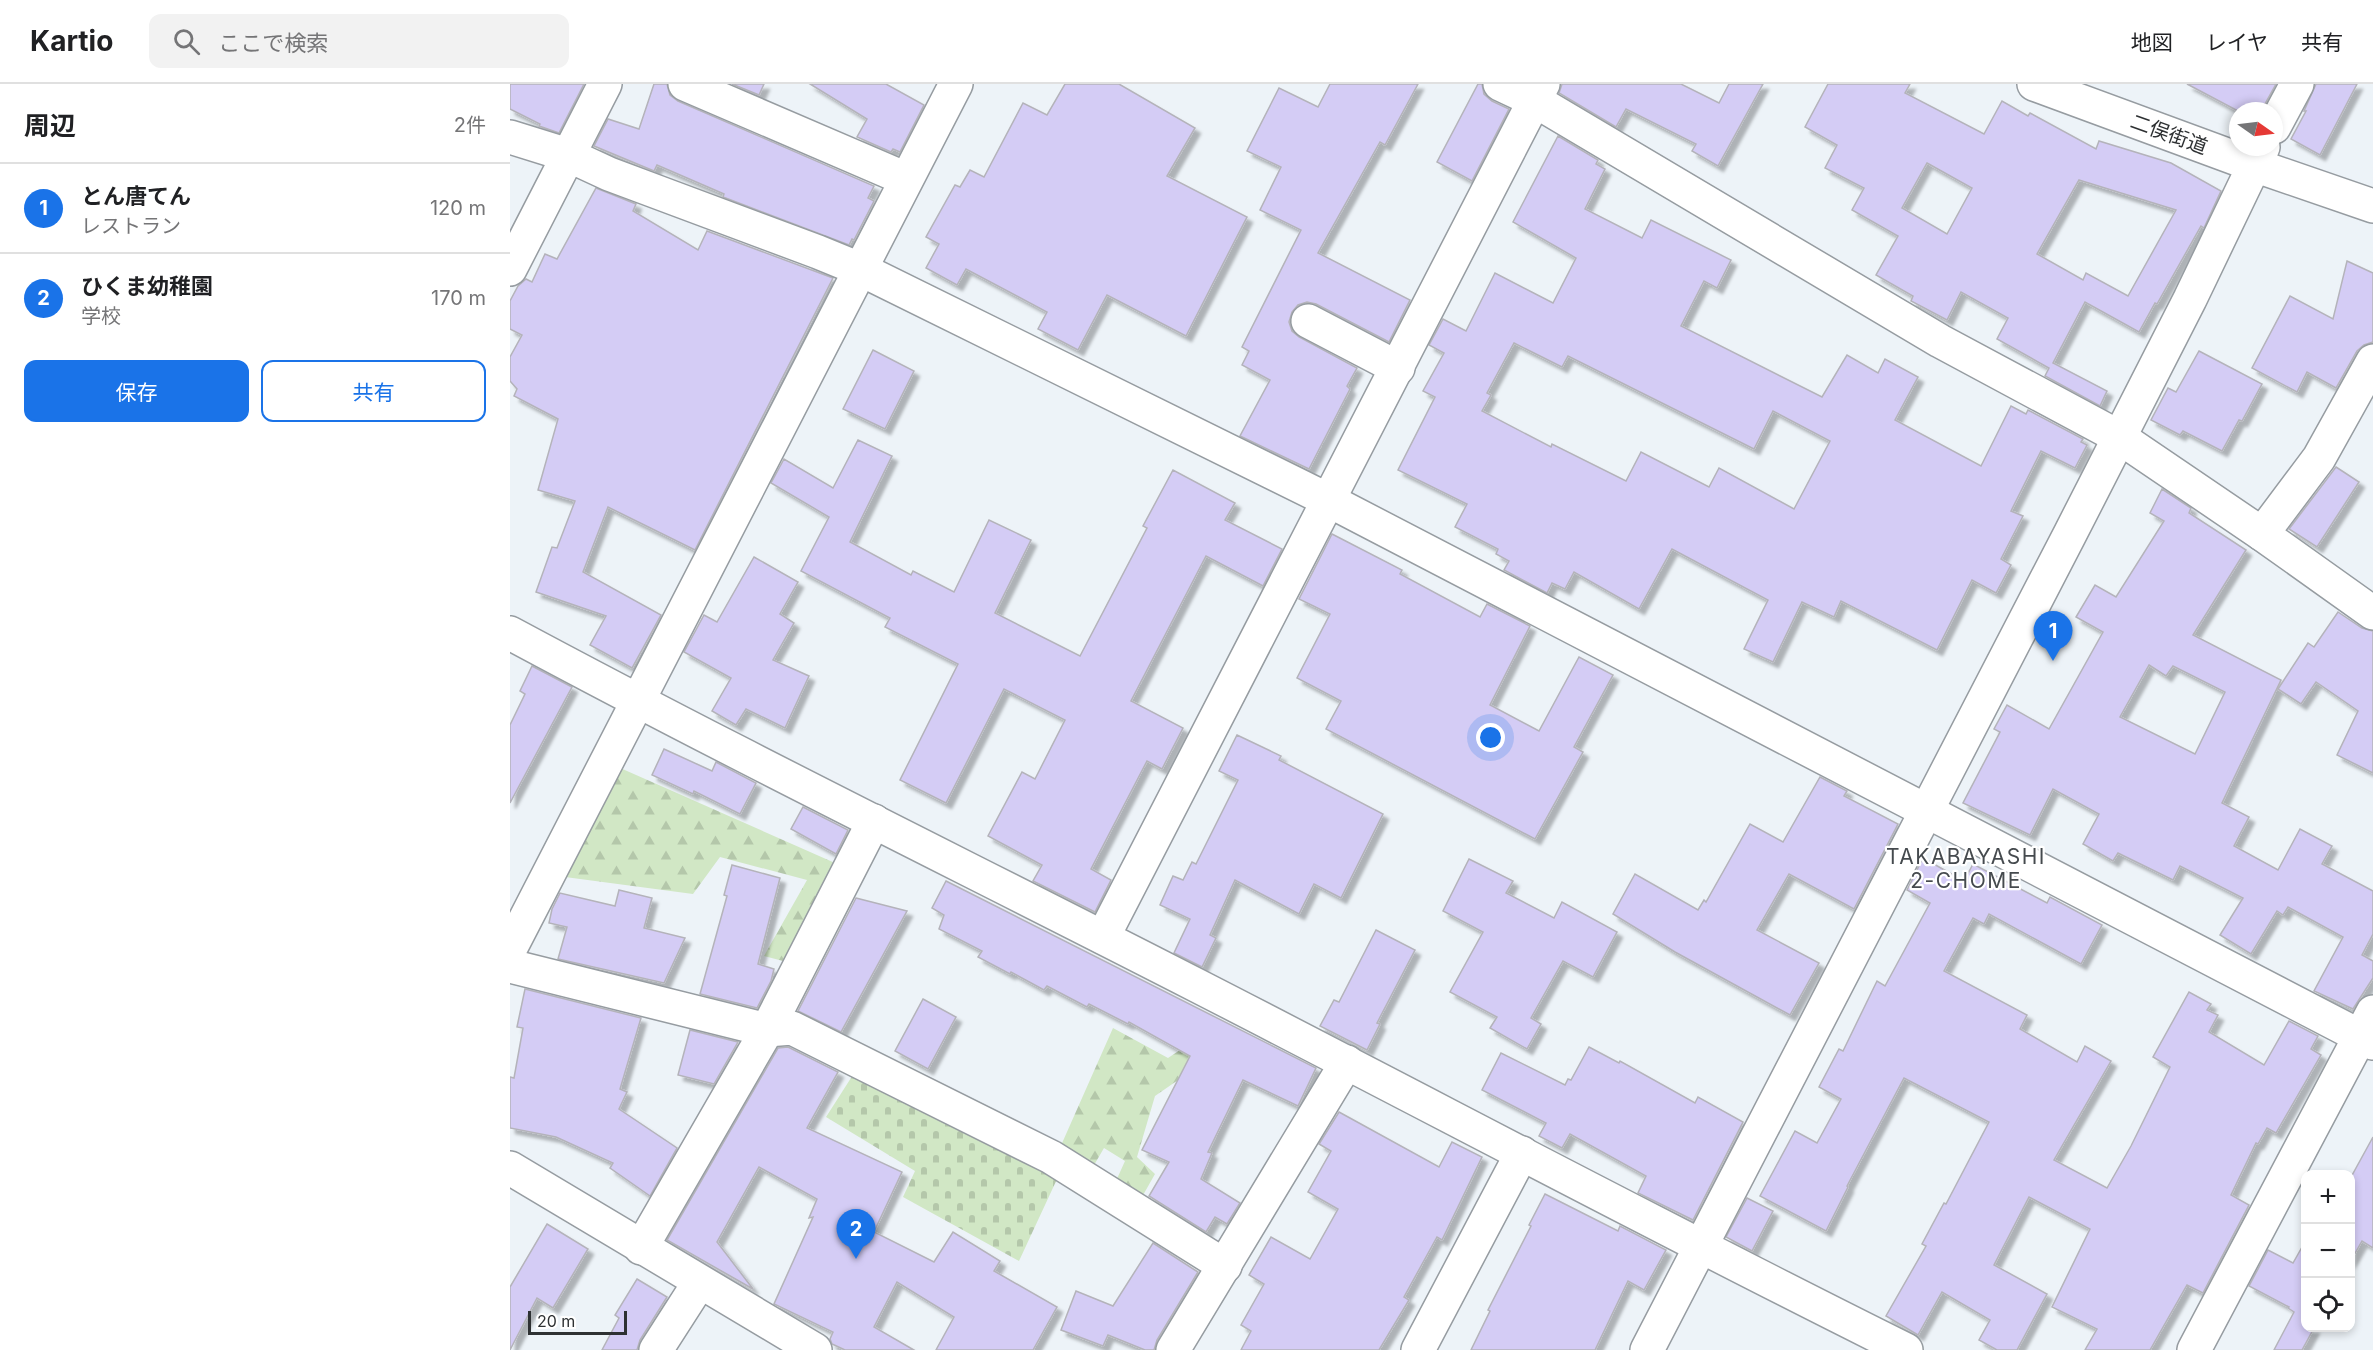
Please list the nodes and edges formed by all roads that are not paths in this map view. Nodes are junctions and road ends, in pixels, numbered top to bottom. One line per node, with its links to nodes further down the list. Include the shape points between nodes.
1 (604, 84): 11 (street)
2 (685, 84): 13 (street)
3 (956, 84): 13 (street)
4 (1500, 84): 7 (street)
5 (2034, 84): 10 (street, 二俣街道)
6 (2297, 84): 8 (street)
7 (1538, 92): 19 (street); 20 (street, via 1940,342)
8 (2283, 110)
9 (510, 137): 11 (street)
10 (2229, 146)
11 (568, 155): 15 (street); 16 (street)
12 (2259, 156): 14 (street, 二俣街道); 20 (street)
13 (906, 179): 16 (street)
14 (2373, 206)
15 (510, 269)
16 (862, 270): 21 (street); 25 (street)
17 (1308, 321): 19 (street)
18 (2373, 361): 22 (street, via 2319,458)
19 (1398, 368): 21 (street)
20 (2119, 437): 22 (street); 26 (street)
21 (1330, 501): 26 (street); 28 (street)
22 (2262, 534): 23 (street)
23 (2373, 613)
24 (510, 633): 25 (street)
25 (639, 702): 27 (street); 29 (street)
26 (1926, 809): 32 (street); 37 (street)
27 (874, 821): 28 (street); 31 (street)
28 (1103, 937): 33 (street)
29 (510, 949)
30 (510, 966): 31 (street)
31 (767, 1030): 36 (street); 38 (street, via 792,1028 1051,1157)
32 (2369, 1031): 46 (street)
33 (1347, 1062): 34 (street); 38 (street)
34 (1522, 1153): 37 (street); 43 (street)
35 (510, 1168): 36 (street)
36 (641, 1248): 39 (street)
37 (1701, 1248): 44 (street); 45 (street)
38 (1225, 1266): 42 (street)
39 (699, 1283): 40 (street); 41 (street)
40 (656, 1350)
41 (814, 1350)
42 (1173, 1350)
43 (1418, 1350)
44 (1647, 1350)
45 (1906, 1350)
46 (2194, 1350)

